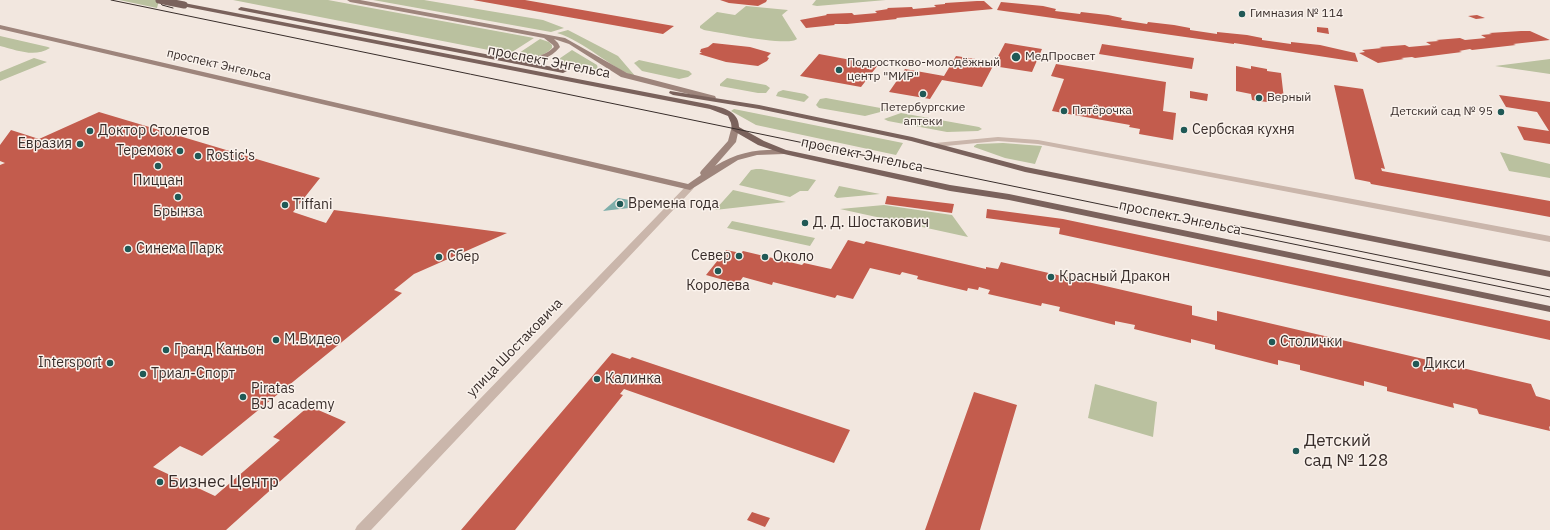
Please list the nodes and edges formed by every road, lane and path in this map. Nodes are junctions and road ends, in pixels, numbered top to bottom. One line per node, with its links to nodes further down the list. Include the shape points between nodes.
1 (159, 0): 8 (main road, проспект Энгельса, bridge, via 707,106 730,114 734,119)
2 (195, 0): 6 (main road, проспект Энгельса)
3 (350, 0): 5 (main road, проспект Энгельса)
4 (0, 27): 11 (main road, проспект Энгельса)
5 (545, 36): 6 (main road, проспект Энгельса, via 556,44 553,52 539,58); 7 (main road, проспект Энгельса, via 571,42 618,72 633,78)
6 (514, 62): 7 (main road, проспект Энгельса)
7 (712, 98): 9 (main road, проспект Энгельса)
8 (735, 128): 10 (main road, проспект Энгельса, via 761,143); 11 (main road, улица Шостаковича, via 732,142)
9 (935, 145): 12 (street, via 998,139 1038,142); 13 (main road, проспект Энгельса, via 1025,169)
10 (784, 152): 11 (main road, улица Шостаковича, via 754,153 739,157 723,164); 14 (main road, проспект Энгельса)
11 (690, 187): 15 (street, улица Шостаковича)
12 (1550, 239)
13 (1550, 274)
14 (1550, 309)
15 (362, 530)

